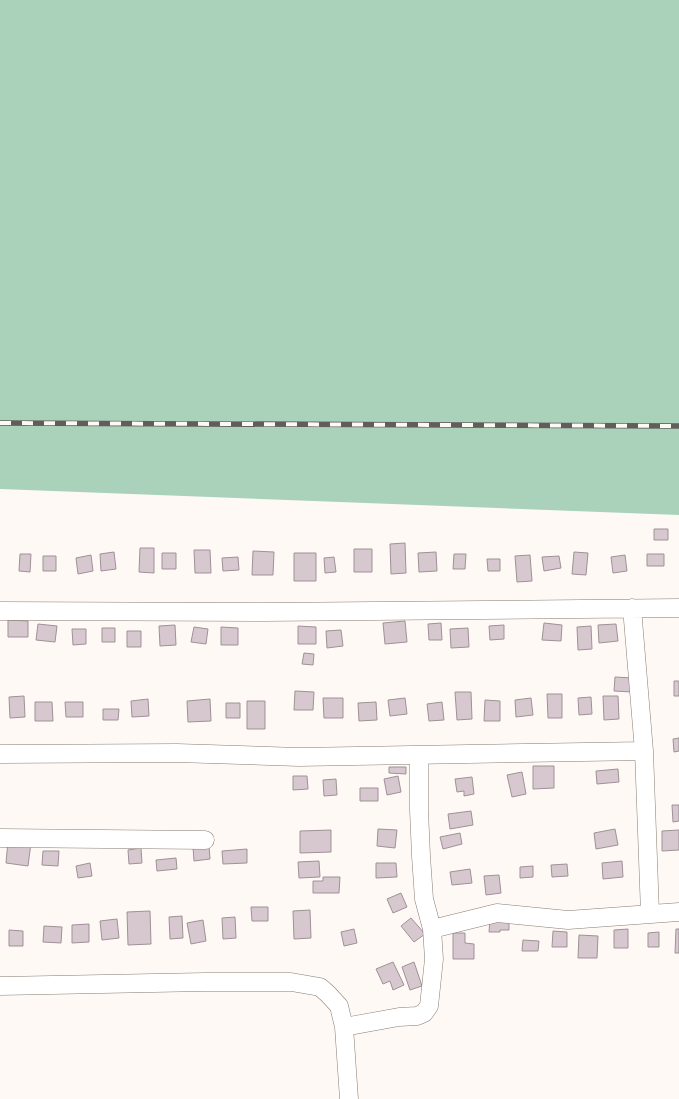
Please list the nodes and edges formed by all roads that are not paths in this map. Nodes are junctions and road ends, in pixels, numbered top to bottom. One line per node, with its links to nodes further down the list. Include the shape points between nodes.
1 (632, 608): 2 (street); 3 (street); 4 (street)
2 (679, 608)
3 (0, 611)
4 (644, 751): 6 (street); 10 (street)
5 (0, 754): 6 (street)
6 (420, 755): 11 (street, via 421,856 424,899)
7 (0, 838): 8 (street)
8 (204, 840)
9 (679, 912): 10 (street)
10 (650, 914): 11 (street, via 568,920 497,913)
11 (432, 929): 13 (street, via 431,998 424,1013)
12 (0, 986): 13 (street, via 291,982 320,987 338,1006)
13 (344, 1027): 14 (street)
14 (349, 1099)

